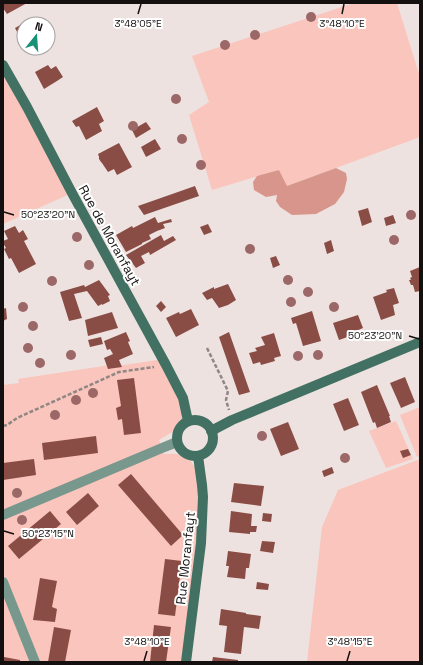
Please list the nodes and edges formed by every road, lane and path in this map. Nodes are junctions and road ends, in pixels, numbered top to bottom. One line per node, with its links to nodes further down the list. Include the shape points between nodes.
1 (3, 65): 4 (main road, Rue de Moranfayt)
2 (420, 342): 5 (main road)
3 (207, 348): 5 (path, via 228,391 226,400)
4 (166, 366): 6 (main road, Rue de Moranfayt, via 183,398); 7 (path, via 119,372)
5 (232, 420): 8 (main road)
6 (188, 421): 8 (main road, via 204,422); 9 (main road, via 178,430)
7 (3, 426)
8 (211, 431): 10 (main road, via 211,446)
9 (177, 442): 10 (main road, via 182,451); 11 (street)
10 (198, 456): 15 (main road, Rue Moranfayt, via 203,498 201,543)
11 (3, 515)
12 (3, 582): 13 (street)
13 (6, 595): 14 (street)
14 (35, 662)
15 (186, 662)

